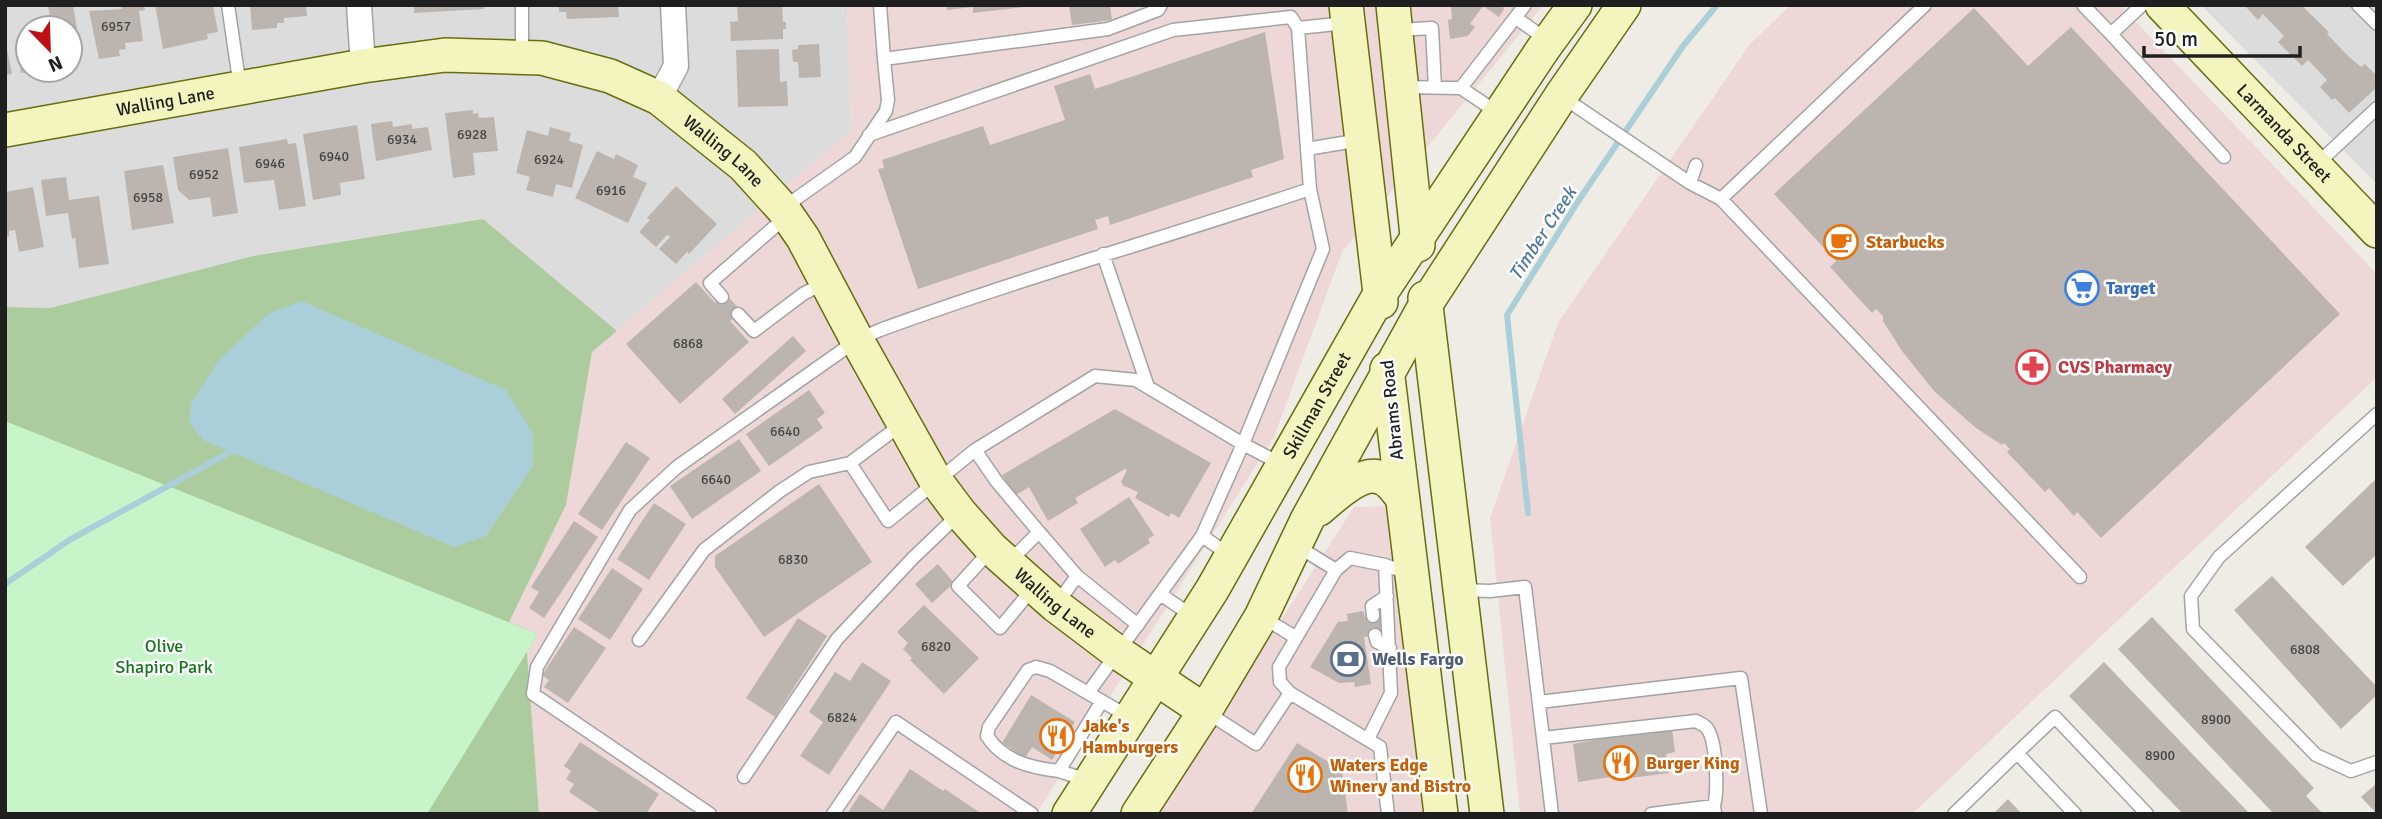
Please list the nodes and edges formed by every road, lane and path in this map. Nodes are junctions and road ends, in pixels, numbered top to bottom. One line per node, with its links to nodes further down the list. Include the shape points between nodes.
1 (228, 5): 26 (lane)
2 (359, 5): 24 (street)
3 (522, 5): 22 (lane)
4 (673, 5): 29 (street, via 676,66)
5 (880, 5): 23 (lane)
6 (1161, 5): 23 (lane, via 1108,29)
7 (1525, 5): 17 (lane)
8 (1575, 5): 21 (main road, Skillman Street)
9 (1624, 5): 30 (main road)
10 (1925, 5): 42 (lane)
11 (2083, 5): 20 (lane)
12 (2141, 5): 20 (lane)
13 (2162, 5): 39 (main road, Larmanda Street)
14 (2358, 5): 18 (lane)
15 (1347, 14): 19 (lane); 35 (main road, Abrams Road)
16 (1394, 18): 25 (main road); 27 (lane, via 1432,27)
17 (1516, 18): 21 (lane); 28 (lane)
18 (2377, 24)
19 (1298, 28): 34 (lane, via 1291,17 1173,30); 36 (lane)
20 (2111, 34): 37 (lane)
21 (1548, 41): 32 (main road, Skillman Street)
22 (522, 56): 24 (main road, Walling Lane, via 445,55); 29 (main road, Walling Lane, via 610,76)
23 (884, 59): 34 (lane, via 886,111)
24 (363, 66): 26 (main road, Walling Lane)
25 (1401, 87): 27 (lane); 45 (main road)
26 (240, 88): 33 (main road, Walling Lane)
27 (1435, 88): 28 (lane)
28 (1461, 88): 32 (lane)
29 (659, 98): 43 (main road, Walling Lane, via 743,165)
30 (1574, 104): 40 (lane); 50 (main road)
31 (2377, 108): 39 (lane)
32 (1499, 114): 45 (main road, Skillman Street)
33 (5, 130)
34 (869, 135): 43 (lane, via 855,157)
35 (1361, 140): 36 (lane); 48 (main road, Abrams Road)
36 (1307, 149): 41 (lane)
37 (2224, 158)
38 (1696, 165): 40 (lane)
39 (2315, 166): 44 (main road, Larmanda Street)
40 (1690, 183): 42 (lane)
41 (1311, 189): 46 (lane); 57 (lane, via 1323,249)
42 (1721, 199): 72 (lane)
43 (785, 212): 47 (main road, Walling Lane); 49 (lane, via 710,283)
44 (2377, 231)
45 (1417, 237): 48 (main road, Skillman Street); 50 (main road)
46 (1103, 254): 52 (lane); 54 (lane)
47 (826, 282): 51 (lane, via 754,331); 52 (main road, Walling Lane)
48 (1380, 294): 53 (main road, Abrams Road); 60 (main road, Skillman Street)
49 (722, 297)
50 (1426, 304): 53 (main road); 73 (main road)
51 (738, 314)
52 (857, 340): 56 (main road, Walling Lane); 102 (lane, via 677,467 630,510 537,667 533,694)
53 (1387, 374): 62 (main road, Abrams Road); 65 (main road)
54 (1148, 387): 57 (lane); 58 (lane, via 1136,380 1095,376)
55 (2377, 414): 96 (lane, via 2219,557 2191,596 2193,629 2316,755 2351,771)
56 (902, 423): 59 (lane); 61 (main road, Walling Lane)
57 (1243, 444): 60 (lane); 66 (lane)
58 (975, 450): 61 (lane); 64 (lane)
59 (850, 463): 61 (lane, via 888,521); 83 (lane, via 809,472 704,550)
60 (1283, 465): 68 (main road, Skillman Street)
61 (936, 481): 63 (main road, Walling Lane)
62 (1402, 497): 65 (main road, via 1384,479 1367,477 1346,486); 70 (main road, Abrams Road)
63 (960, 513): 67 (main road, Walling Lane); 98 (lane, via 836,639)
64 (1039, 532): 67 (lane); 71 (lane)
65 (1301, 532): 69 (lane); 79 (main road)
66 (1202, 536): 68 (lane); 74 (lane)
67 (1000, 556): 75 (main road, Walling Lane); 75 (lane, via 958,586 1000,628)
68 (1231, 556): 78 (main road, Skillman Street)
69 (1336, 570): 70 (lane, via 1350,558); 82 (lane)
70 (1398, 570): 76 (lane); 107 (main road, Abrams Road)
71 (1077, 576): 75 (lane); 80 (lane)
72 (2080, 577)
73 (1459, 590): 90 (lane, via 1525,587); 108 (main road)
74 (1160, 594): 78 (lane); 80 (lane)
75 (1045, 596): 85 (main road, Walling Lane)
76 (1387, 596): 77 (lane, via 1372,606); 84 (lane)
77 (1373, 616)
78 (1194, 617): 86 (main road, Skillman Street)
79 (1261, 617): 82 (lane); 91 (main road)
80 (1138, 625): 85 (lane)
81 (1375, 635): 84 (lane, via 1377,642)
82 (1295, 637): 88 (lane, via 1279,667 1280,682)
83 (639, 640)
84 (1390, 648): 94 (lane, via 1391,693)
85 (1117, 652): 86 (main road, Walling Lane); 87 (lane)
86 (1156, 679): 91 (main road, Walling Lane); 92 (main road, Skillman Street)
87 (1088, 693): 89 (lane); 97 (lane, via 1050,671 1028,670 987,731 990,740 1014,761)
88 (1290, 693): 91 (lane, via 1256,744); 94 (lane)
89 (1102, 701): 92 (lane); 97 (lane)
90 (1539, 702): 93 (lane); 111 (lane, via 1741,678)
91 (1205, 711): 105 (main road)
92 (1131, 718): 99 (main road, Skillman Street)
93 (1544, 738): 100 (lane, via 1696,722 1706,726 1717,791); 109 (lane)
94 (1368, 739): 106 (lane, via 1380,747)
95 (2017, 752): 112 (lane); 113 (lane); 114 (lane, via 2055,718)
96 (2377, 762)
97 (1059, 771): 99 (lane)
98 (744, 777)
99 (1090, 782): 104 (main road, Skillman Street)
100 (1715, 810): 110 (lane)
101 (1024, 812): 103 (lane, via 896,722)
102 (710, 814)
103 (833, 814)
104 (1069, 814)
105 (1138, 814)
106 (1388, 814)
107 (1441, 814)
108 (1487, 814)
109 (1552, 814)
110 (1651, 814)
111 (1760, 814)
112 (1954, 814)
113 (2075, 814)
114 (2147, 814)

